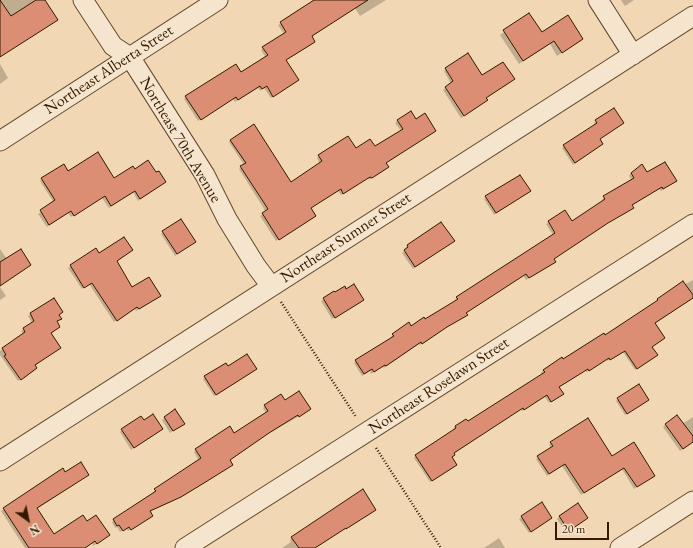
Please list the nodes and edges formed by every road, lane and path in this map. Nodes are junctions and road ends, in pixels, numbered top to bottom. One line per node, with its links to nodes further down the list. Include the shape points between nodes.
1 (83, 0): 6 (street, Northeast 70th Avenue, via 113,46)
2 (218, 0): 6 (street, Northeast Alberta Street)
3 (598, 0): 5 (street)
4 (693, 16): 5 (street, Northeast Sumner Street)
5 (633, 55): 9 (street, Northeast Sumner Street)
6 (130, 57): 7 (street, Northeast Alberta Street); 9 (street, Northeast 70th Avenue, via 201,168 227,219)
7 (0, 141)
8 (693, 224): 12 (street, Northeast Roselawn Street)
9 (271, 286): 10 (street, Northeast Sumner Street)
10 (0, 461)
11 (693, 501): 13 (street)
12 (185, 548)
13 (620, 548)

